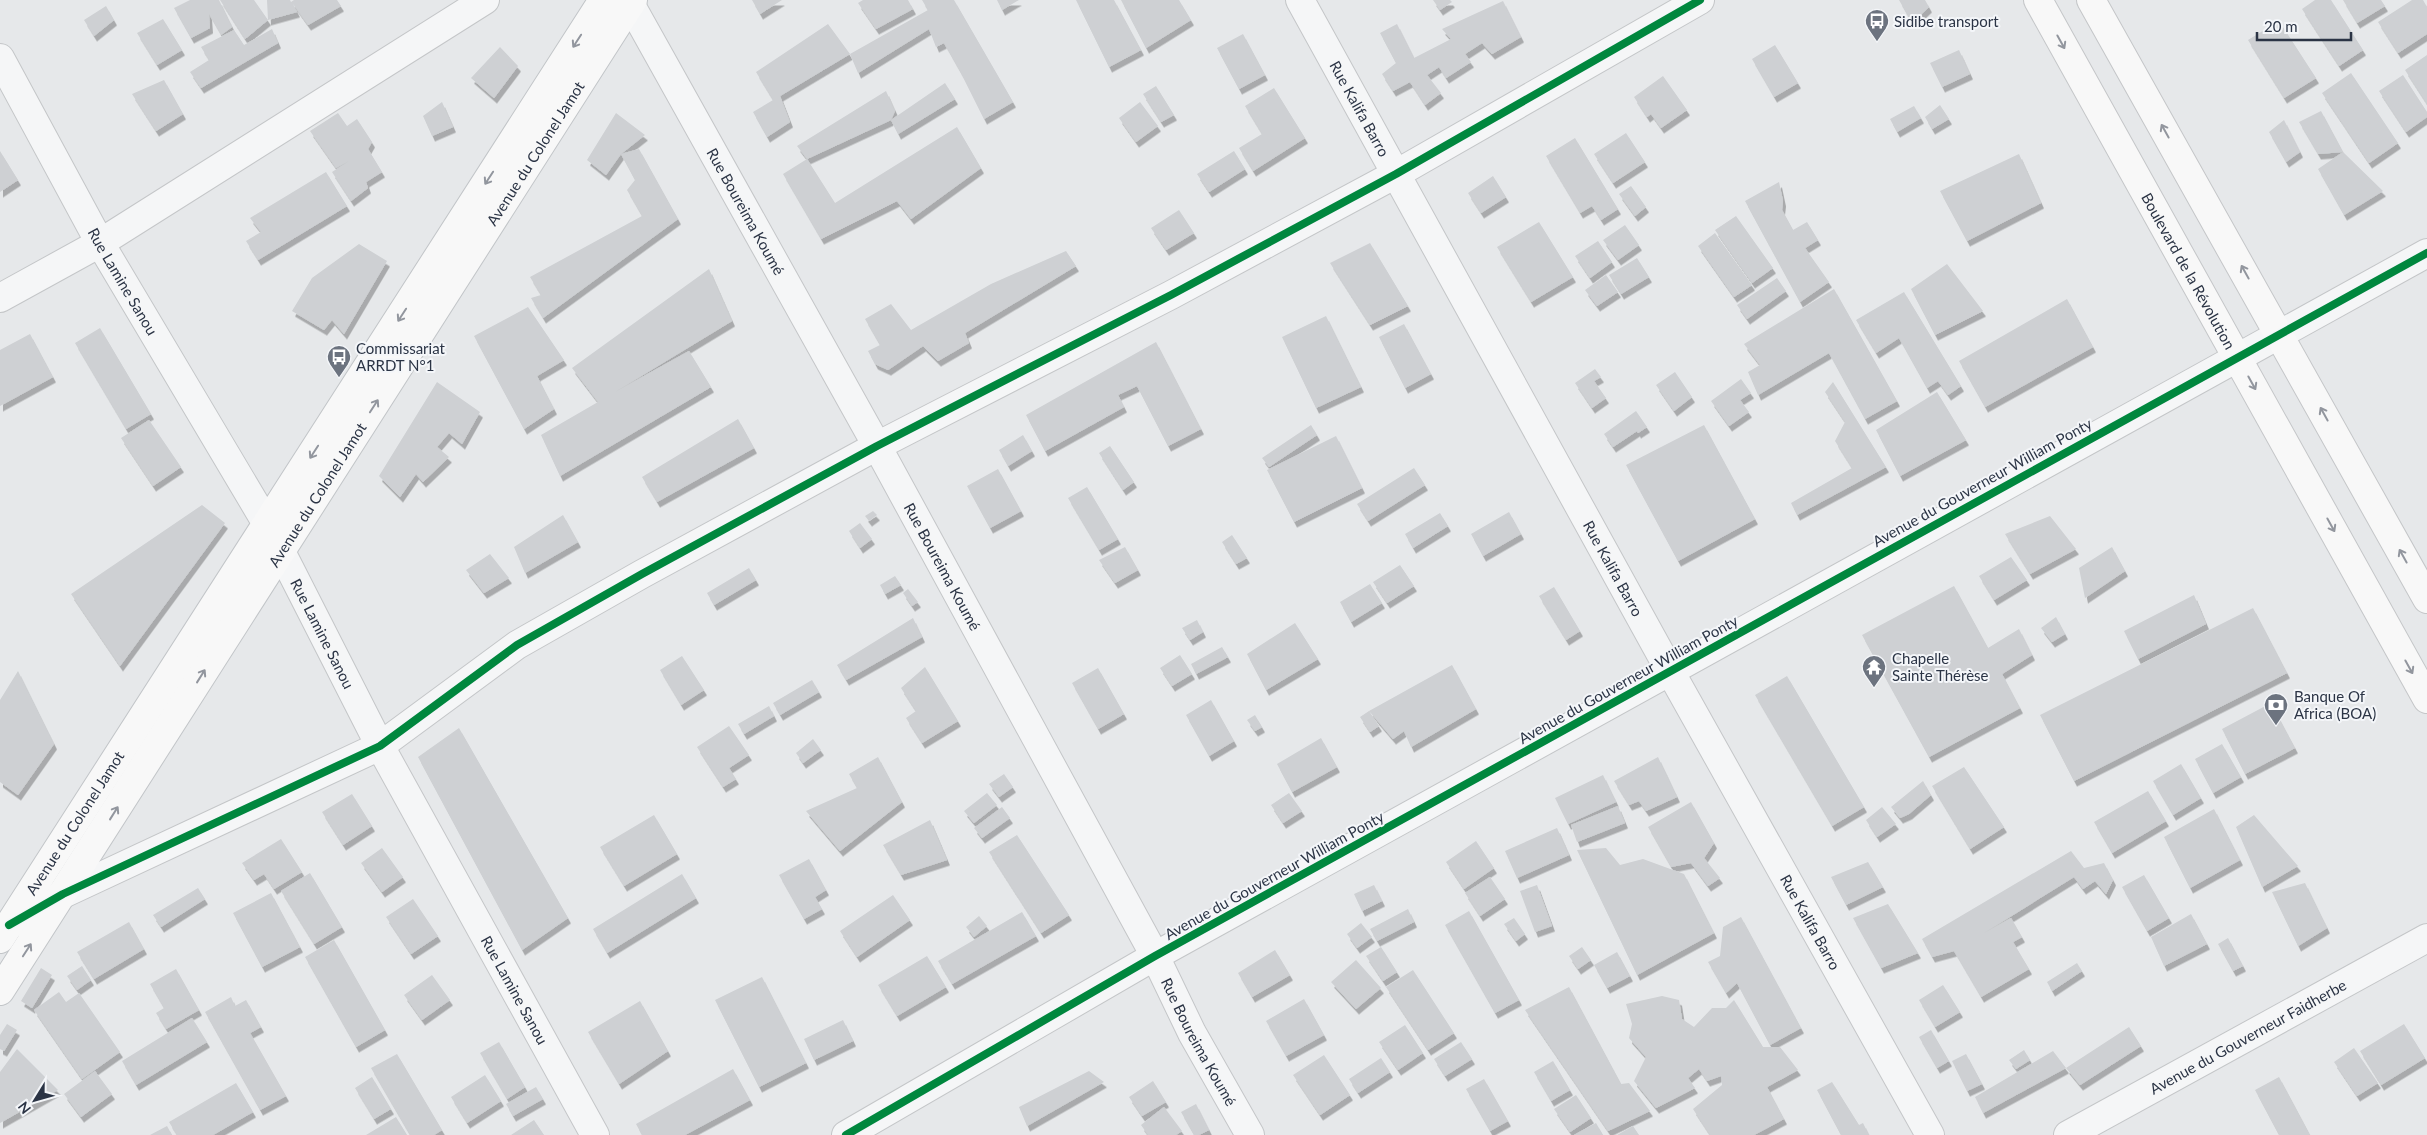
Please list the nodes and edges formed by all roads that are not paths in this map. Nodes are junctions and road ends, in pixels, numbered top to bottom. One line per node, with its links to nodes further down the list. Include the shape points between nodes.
1 (485, 0): 10 (street)
2 (603, 0): 16 (main road, Avenue du Colonel Jamot, one-way to 16)
3 (1300, 0): 9 (street, Rue Kalifa Barro)
4 (1700, 0): 9 (street)
5 (2038, 0): 14 (main road, Boulevard de la Révolution, one-way to 14)
6 (2091, 0): 13 (main road, one-way to 6)
7 (630, 2): 15 (street, Rue Boureima Koumé); 17 (main road, Avenue du Colonel Jamot, one-way to 7)
8 (0, 58): 10 (street, Rue Lamine Sanou)
9 (1396, 174): 15 (street, via 1171,295); 19 (street, Rue Kalifa Barro)
10 (100, 243): 12 (street); 16 (street, Rue Lamine Sanou)
11 (2427, 253): 13 (street, Avenue du Gouverneur William Ponty)
12 (0, 298)
13 (2280, 334): 14 (street, Avenue du Gouverneur William Ponty); 18 (main road, one-way to 13)
14 (2238, 358): 19 (street, Avenue du Gouverneur William Ponty); 20 (main road, Boulevard de la Révolution, one-way to 20)
15 (877, 446): 21 (street, via 517,645); 25 (street, Rue Boureima Koumé)
16 (268, 524): 17 (street, Rue Lamine Sanou); 23 (main road, Avenue du Colonel Jamot)
17 (281, 551): 21 (street, Rue Lamine Sanou); 22 (main road, Avenue du Colonel Jamot, one-way to 17)
18 (2427, 598)
19 (1670, 671): 25 (street, Avenue du Gouverneur William Ponty); 30 (street, Rue Kalifa Barro)
20 (2427, 699)
21 (380, 746): 22 (street); 27 (street, Rue Lamine Sanou)
22 (63, 894): 23 (street); 26 (main road, Avenue du Colonel Jamot, one-way to 22)
23 (4, 932)
24 (2427, 938): 31 (street, Avenue du Gouverneur Faidherbe)
25 (1155, 956): 28 (street, Avenue du Gouverneur William Ponty); 29 (street, Rue Boureima Koumé, via 1192,1033)
26 (0, 991)
27 (595, 1135)
28 (846, 1135)
29 (1250, 1135)
30 (1930, 1135)
31 (2068, 1135)

